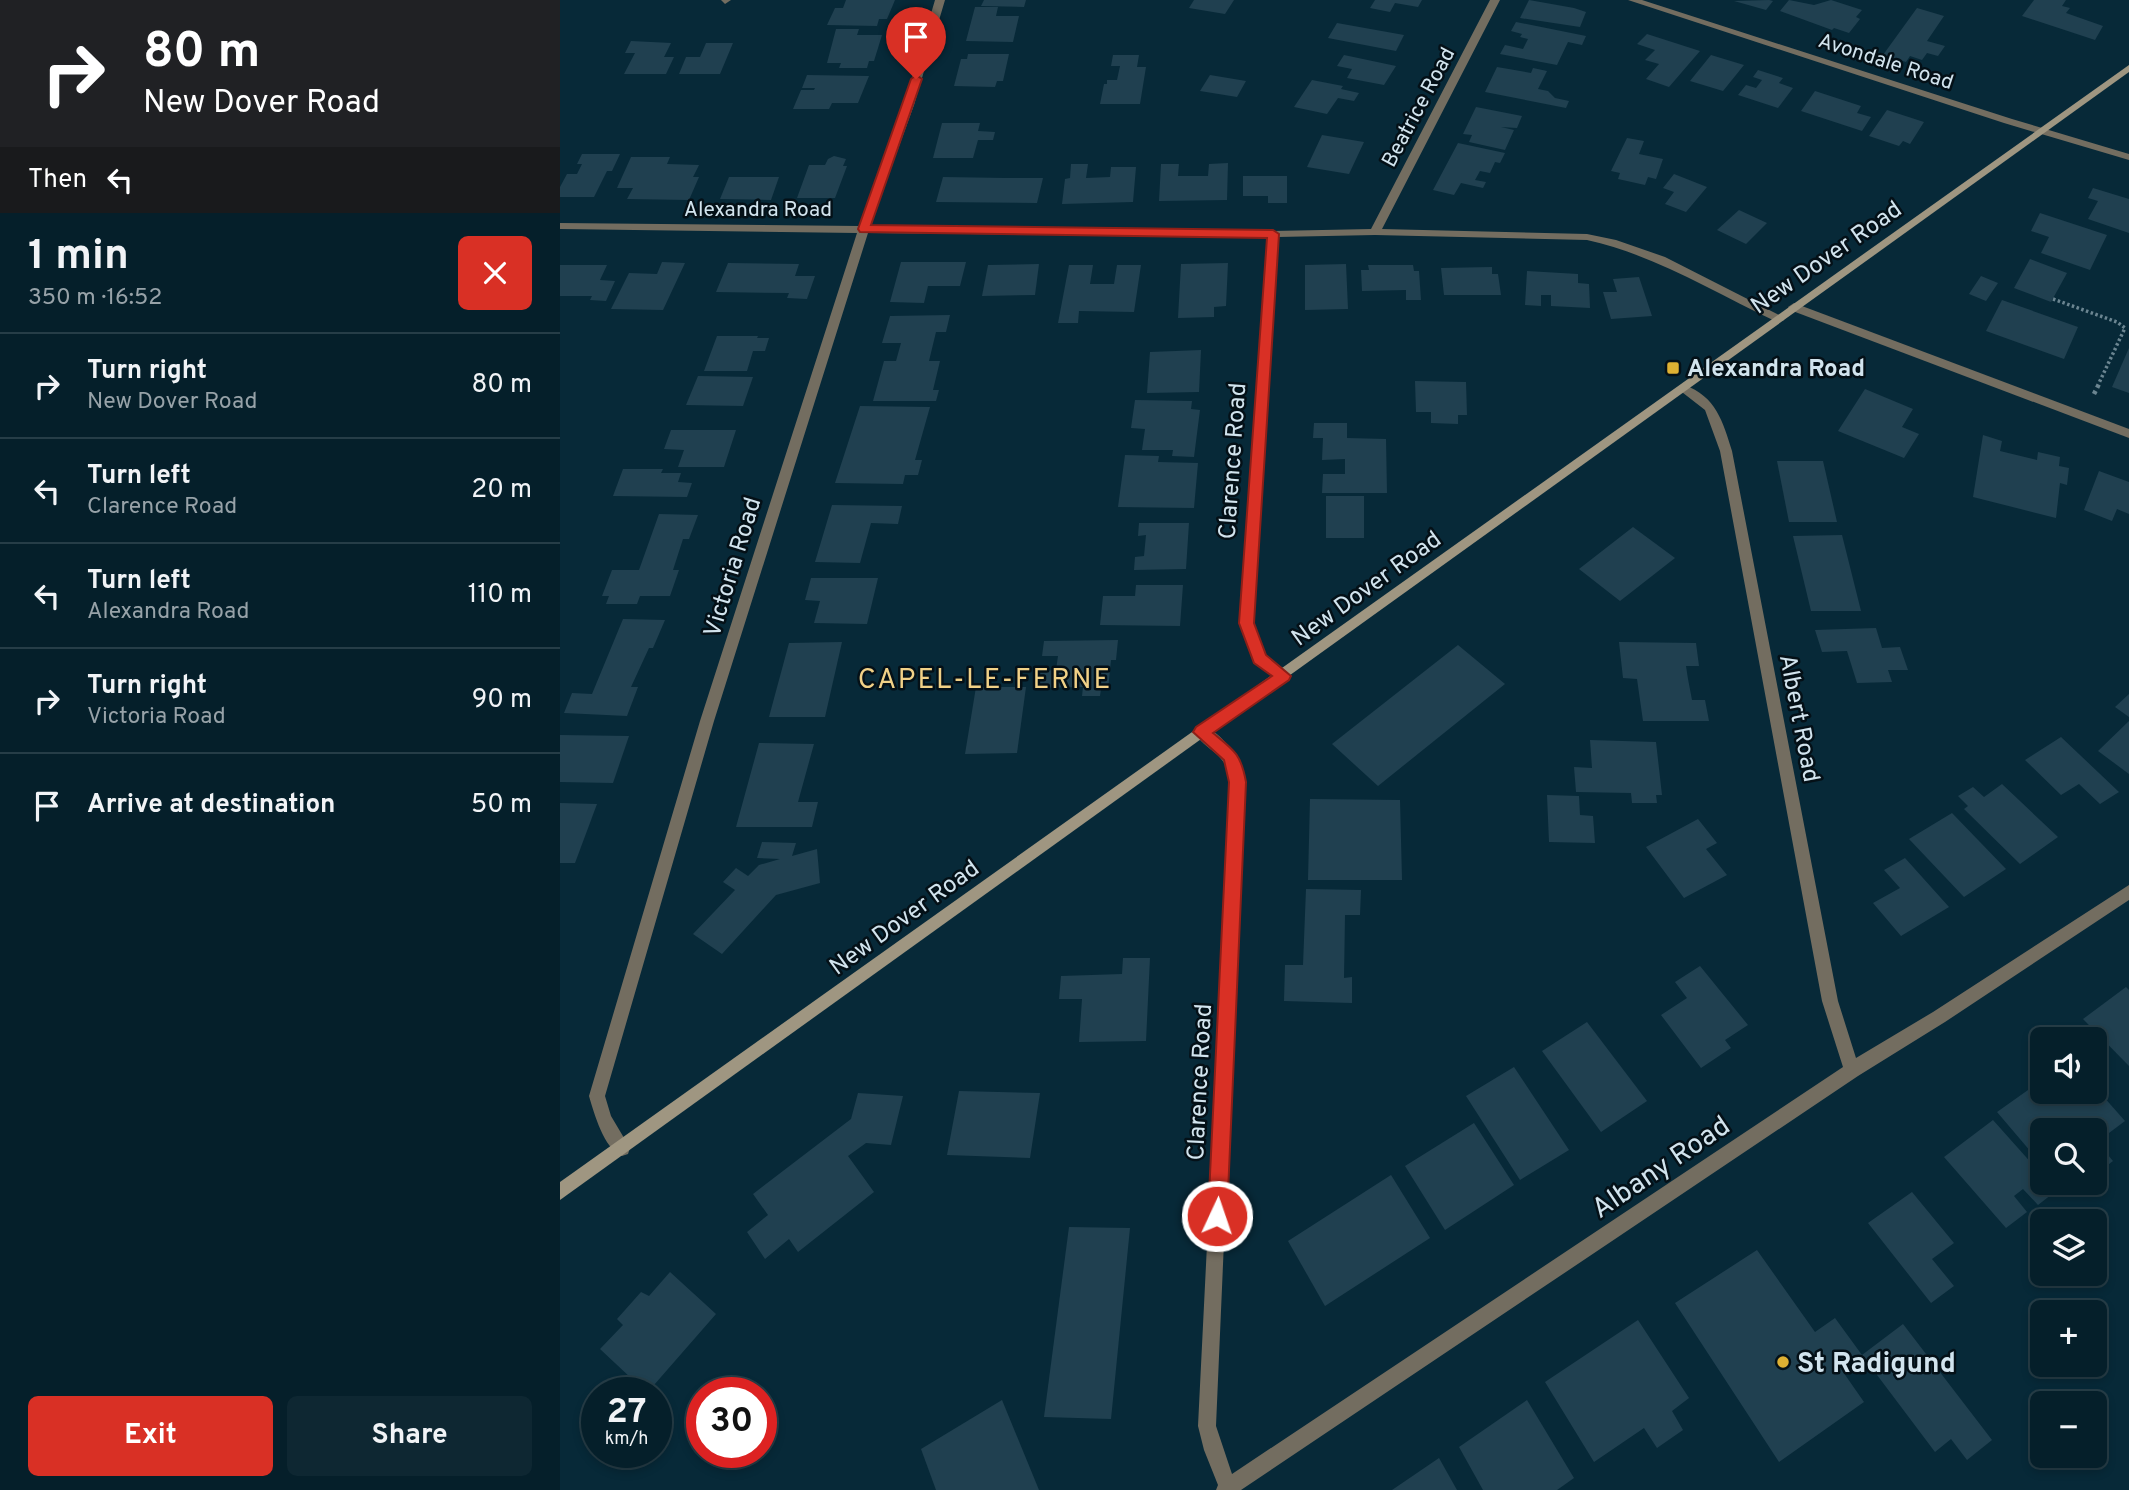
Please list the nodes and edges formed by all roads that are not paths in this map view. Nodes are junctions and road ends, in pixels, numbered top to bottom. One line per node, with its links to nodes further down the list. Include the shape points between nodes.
1 (940, 0): 8 (street, Victoria Road)
2 (1495, 0): 9 (street, Beatrice Road)
3 (1633, 0): 5 (street, Avondale Road)
4 (2129, 68): 5 (main road, New Dover Road)
5 (2045, 130): 6 (street, Avondale Road); 11 (main road, New Dover Road)
6 (2129, 156)
7 (560, 226): 8 (street, Alexandra Road)
8 (864, 229): 10 (street, Alexandra Road); 19 (street, Victoria Road, via 707,722 597,1097 604,1120)
9 (1374, 232): 10 (street, Alexandra Road); 12 (street, Alexandra Road, via 1603,239 1694,276)
10 (1273, 234): 15 (street, Clarence Road, via 1246,623 1259,659)
11 (1794, 307): 12 (main road, New Dover Road); 14 (street)
12 (1779, 318): 13 (main road, New Dover Road)
13 (1684, 389): 15 (main road, New Dover Road); 18 (street, Albert Road, via 1704,399 1711,409 1726,451 1830,1001)
14 (2129, 434)
15 (1284, 676): 16 (main road, New Dover Road)
16 (1201, 732): 19 (main road, New Dover Road); 21 (street, Clarence Road, via 1230,755 1237,782 1207,1426)
17 (2129, 892): 18 (street, Albany Road)
18 (1852, 1070): 21 (street, Albany Road)
19 (622, 1148): 20 (main road, New Dover Road)
20 (560, 1192)
21 (1227, 1489)

